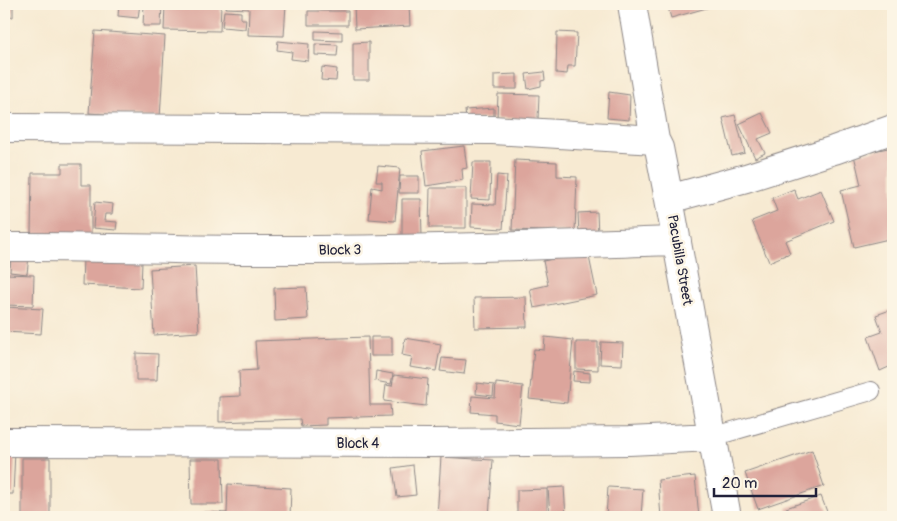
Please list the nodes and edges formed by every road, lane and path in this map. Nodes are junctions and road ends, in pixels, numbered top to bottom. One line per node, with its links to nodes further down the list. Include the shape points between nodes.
1 (632, 4): 4 (street, Pacubilla Street)
2 (4, 128): 4 (street, via 493,130)
3 (893, 129): 5 (street, via 746,178)
4 (654, 140): 5 (street, Pacubilla Street, via 659,148)
5 (669, 199): 6 (street, Pacubilla Street)
6 (677, 241): 7 (street, Block 3, via 294,250); 9 (street, Pacubilla Street)
7 (4, 247)
8 (871, 391): 9 (lane)
9 (712, 437): 10 (street, Block 4, via 461,443); 11 (street, Pacubilla Street)
10 (4, 442)
11 (727, 517)

